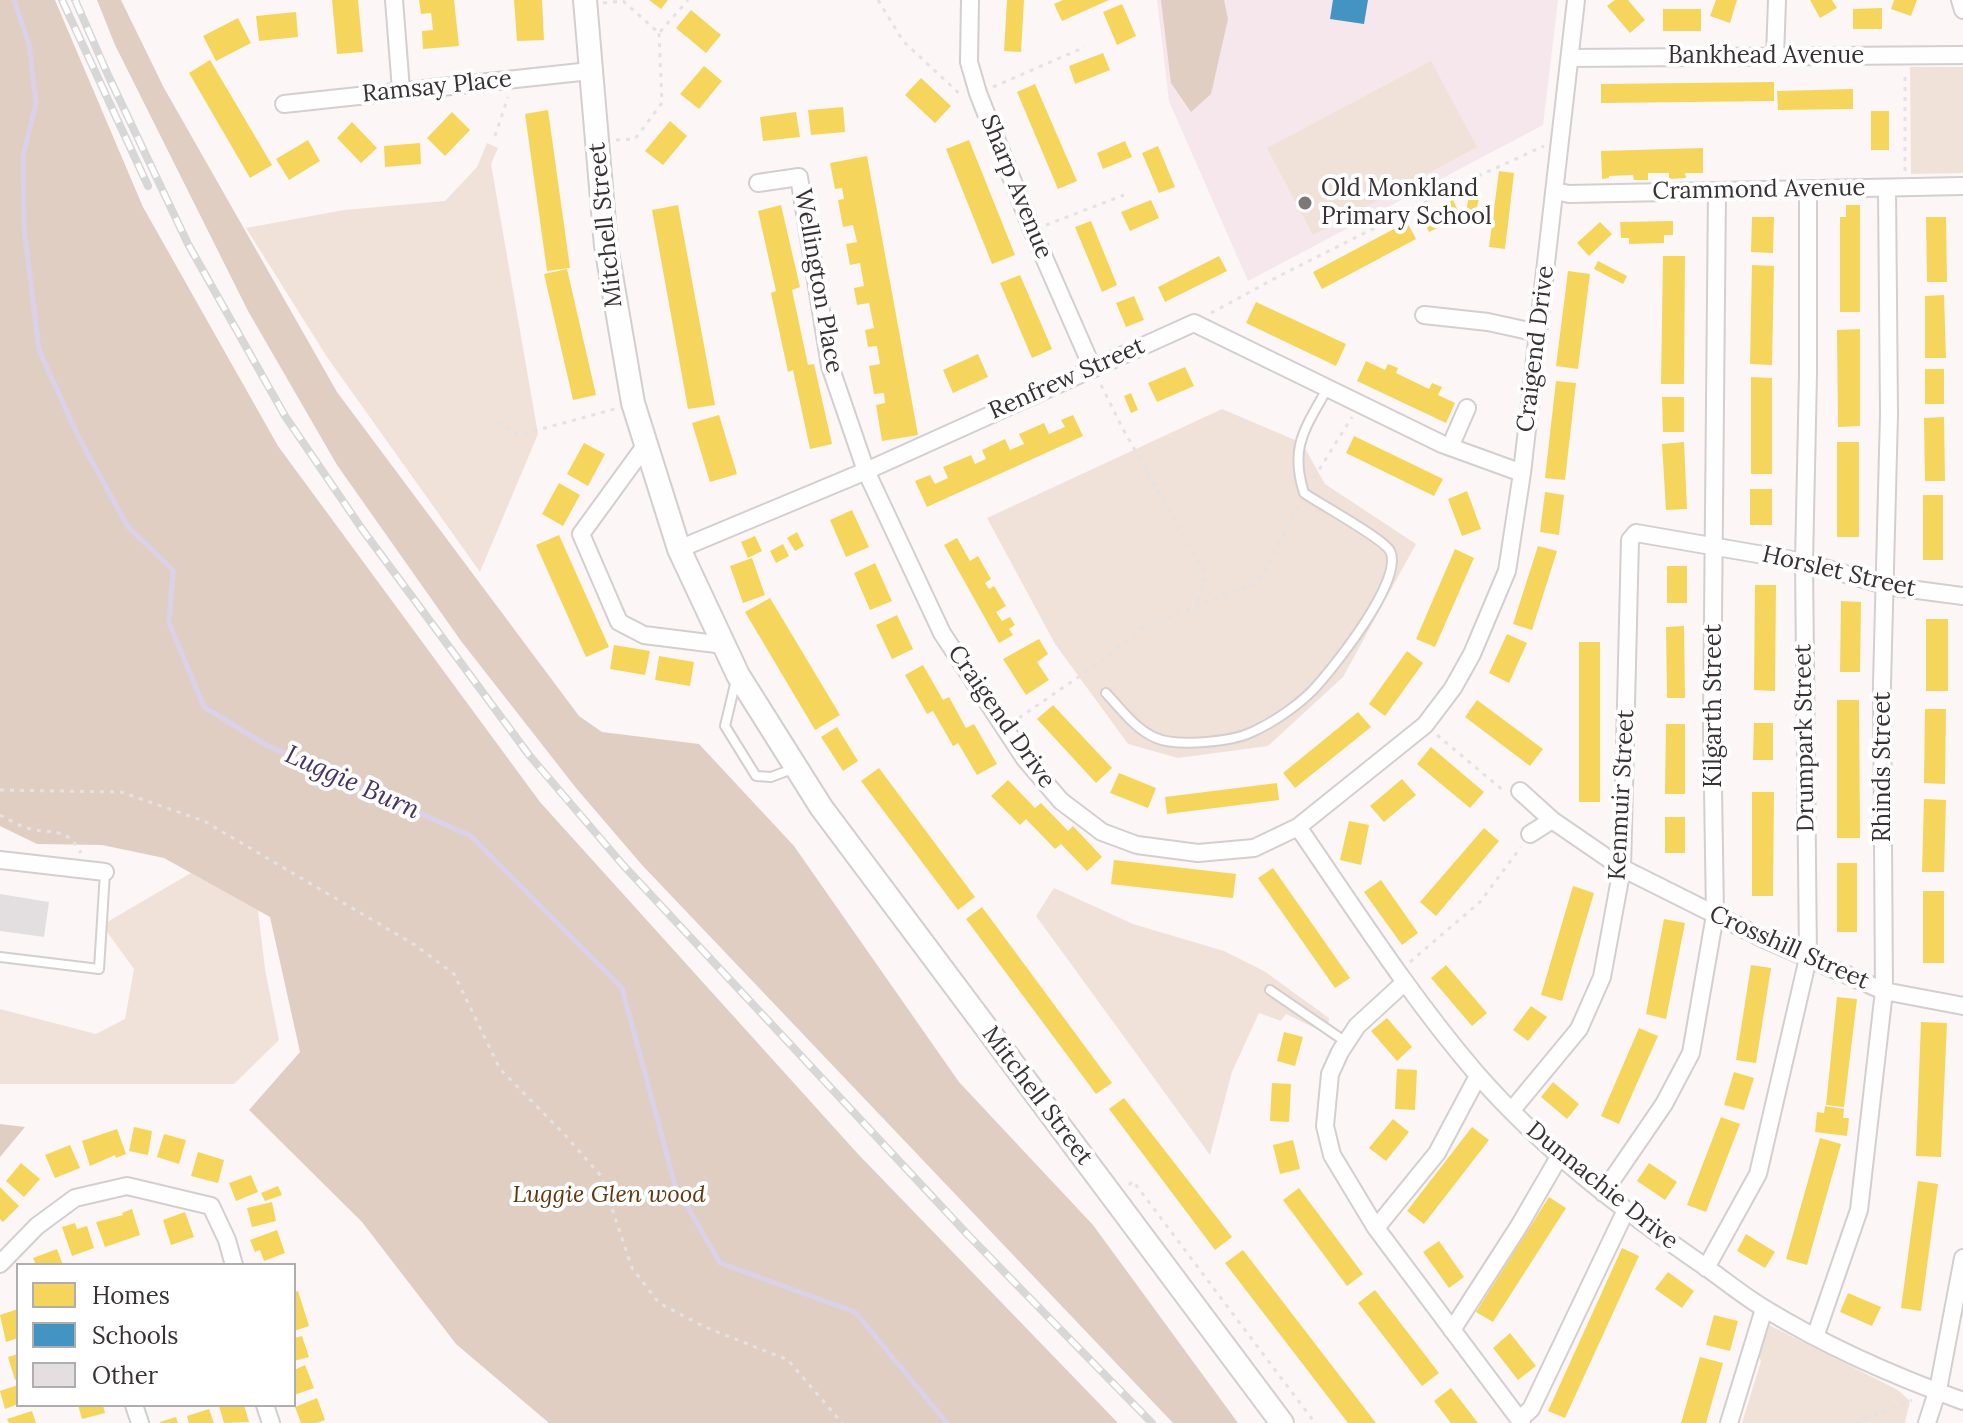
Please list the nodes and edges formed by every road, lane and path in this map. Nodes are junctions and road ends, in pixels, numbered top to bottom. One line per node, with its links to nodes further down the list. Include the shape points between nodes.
1 (394, 0): 18 (street)
2 (688, 0): 10 (path)
3 (878, 0): 19 (path, via 903,41)
4 (970, 0): 19 (street, Sharp Avenue)
5 (1576, 0): 15 (street, Craigend Drive)
6 (1777, 0): 14 (street)
7 (1960, 0): 9 (street)
8 (585, 2): 10 (path, via 623,1); 16 (street, Mitchell Street)
9 (1963, 10)
10 (659, 33): 23 (path, via 662,103 635,139)
11 (1085, 47): 19 (path)
12 (1905, 55): 13 (street, Bankhead Avenue); 14 (street, Bankhead Avenue); 26 (path)
13 (1963, 55)
14 (1775, 57): 15 (street, Bankhead Avenue)
15 (1570, 58): 22 (street, Craigend Drive)
16 (590, 71): 17 (street, Ramsay Place); 23 (street, Mitchell Street)
17 (509, 79): 18 (street, Ramsay Place); 21 (path)
18 (401, 90): 20 (street, Ramsay Place)
19 (971, 96): 32 (street, Sharp Avenue)
20 (284, 104)
21 (495, 136)
22 (1561, 136): 29 (street, Craigend Drive); 34 (path)
23 (597, 142): 38 (street, Mitchell Street, via 606,246)
24 (758, 183): 44 (street, Wellington Place, via 799,177 830,366)
25 (1963, 186): 26 (street, Crammond Avenue)
26 (1905, 187): 27 (street, Crammond Avenue)
27 (1887, 188): 28 (street, Crammond Avenue); 50 (street, Rhinds Street)
28 (1808, 189): 30 (street, Crammond Avenue); 49 (street, Drumpark Street)
29 (1555, 191): 30 (street, Crammond Avenue); 35 (street, Craigend Drive)
30 (1717, 191): 47 (street, Kilgarth Street)
31 (1124, 195): 32 (path)
32 (1032, 230): 36 (street, Sharp Avenue)
33 (1424, 315): 35 (street)
34 (1194, 323): 36 (street, Renfrew Street); 37 (street)
35 (1538, 333): 45 (street, Craigend Drive)
36 (1092, 367): 44 (street, Renfrew Street); 52 (path, via 1205,573)
37 (1328, 387): 39 (street); 46 (lane, via 1301,437 1297,456)
38 (633, 403): 41 (path, via 519,435); 42 (street, Mitchell Street)
39 (1360, 403): 43 (street); 46 (path)
40 (1467, 408): 43 (street)
41 (497, 423)
42 (645, 446): 48 (street, Mitchell Street); 53 (street, via 581,534 619,622 644,635)
43 (1450, 447): 45 (street)
44 (866, 471): 48 (street, Renfrew Street); 57 (street, Craigend Drive, via 942,633)
45 (1522, 473): 56 (street, Craigend Drive, via 1507,571 1472,654)
46 (1304, 493): 52 (path, via 1259,582); 55 (lane, via 1375,537 1390,551 1393,566 1386,588 1311,691 1249,734 1177,743 1156,738 1135,724)
47 (1715, 545): 49 (street, Horslet Street); 66 (street, Kenmuir Street, via 1636,533 1630,540); 68 (street, Kilgarth Street)
48 (679, 549): 53 (street, Mitchell Street)
49 (1804, 562): 50 (street, Horslet Street); 70 (street, Drumpark Street)
50 (1887, 586): 51 (street, Horslet Street); 73 (street, Rhinds Street, via 1882,684)
51 (1963, 596)
52 (1196, 605): 57 (path, via 1143,627)
53 (724, 645): 54 (street, Mitchell Street)
54 (738, 675): 58 (street, Mitchell Street); 58 (lane, via 725,726 756,776)
55 (1106, 693)
56 (1425, 725): 60 (path, via 1505,793); 63 (street, Craigend Drive)
57 (1004, 728): 63 (street, Craigend Drive, via 1061,801 1102,832 1137,845 1198,853 1254,848)
58 (795, 768): 80 (street, Mitchell Street)
59 (0, 790): 94 (path, via 121,792 204,821 415,945 454,974 500,1069 601,1176 632,1268 659,1303 788,1360)
60 (1520, 791): 62 (street)
61 (0, 815): 67 (path, via 25,827 62,833)
62 (1552, 820): 64 (street); 66 (street, Crosshill Street)
63 (1298, 827): 71 (street, Dunnachie Drive)
64 (1530, 834): 71 (path, via 1480,902)
65 (0, 860): 67 (street)
66 (1622, 868): 68 (street, Crosshill Street); 77 (street, Kenmuir Street, via 1602,977 1579,1029)
67 (98, 871): 69 (lane, via 99,969)
68 (1715, 915): 70 (street, Crosshill Street); 79 (street, Kilgarth Street, via 1691,1053 1664,1104)
69 (0, 957)
70 (1808, 958): 73 (street, Crosshill Street); 86 (street, Drumpark Street, via 1758,1174)
71 (1401, 977): 75 (street); 76 (street, Dunnachie Drive)
72 (1270, 990): 75 (lane)
73 (1884, 991): 74 (street, Crosshill Street); 89 (street, Rhinds Street, via 1859,1210)
74 (1963, 1006)
75 (1346, 1042): 82 (street, via 1330,1074 1325,1126 1332,1155)
76 (1478, 1076): 77 (street, Dunnachie Drive); 82 (street, via 1437,1153)
77 (1512, 1110): 78 (street, Dunnachie Drive)
78 (1559, 1157): 79 (street, Dunnachie Drive); 88 (street)
79 (1603, 1193): 81 (street, Dunnachie Drive)
80 (1114, 1197): 95 (street, Mitchell Street); 96 (path, via 1133,1181)
81 (1626, 1210): 86 (street, Dunnachie Drive); 93 (street)
82 (1376, 1228): 88 (street)
83 (1963, 1258): 90 (street)
84 (233, 1263): 85 (street, via 211,1206 127,1186 75,1198 37,1226)
85 (0, 1264)
86 (1706, 1268): 87 (street, Dunnachie Drive)
87 (1764, 1309): 89 (street, Dunnachie Drive); 97 (street)
88 (1452, 1330): 93 (street)
89 (1815, 1337): 90 (street, Dunnachie Drive)
90 (1938, 1391): 92 (street, Dunnachie Drive); 99 (street)
91 (1912, 1400): 98 (path)
92 (1963, 1401)
93 (1521, 1421)
94 (842, 1423)
95 (1282, 1423)
96 (1315, 1423)
97 (1729, 1423)
98 (1855, 1423)
99 (1927, 1423)

